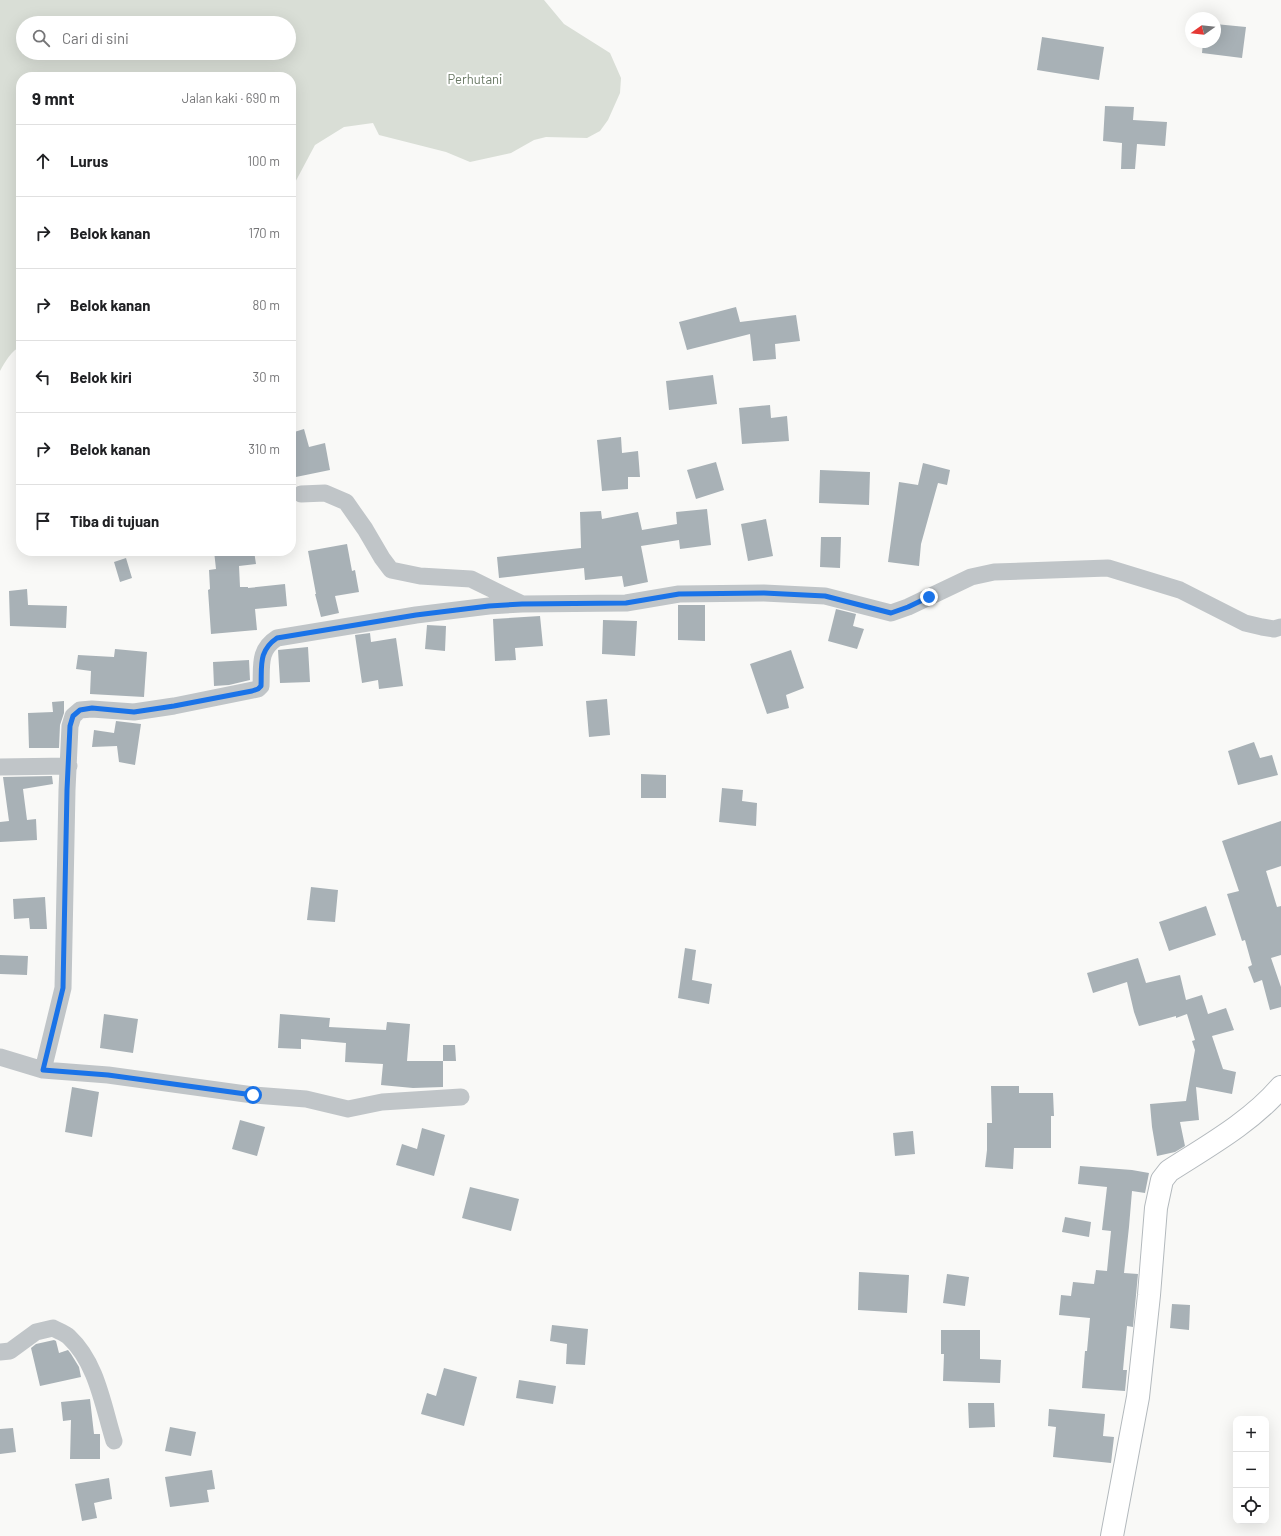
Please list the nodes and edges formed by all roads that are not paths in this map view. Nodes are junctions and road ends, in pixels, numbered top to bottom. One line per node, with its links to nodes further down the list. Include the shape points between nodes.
1 (301, 494): 2 (street, via 325,493 346,502 391,570 420,576 471,579)
2 (522, 604): 3 (street, via 626,603 679,594 764,593 825,596 891,613 971,577 994,572 1108,568 1180,590 1244,622 1274,629); 4 (street, via 416,615 277,638 266,649 260,667 261,686 258,689 134,712 92,708 80,710 73,716 70,726)
3 (1281, 627)
4 (69, 766): 5 (street); 7 (street, via 63,988)
5 (0, 767)
6 (0, 1057): 7 (street)
7 (43, 1070): 9 (street, via 108,1075 253,1095 306,1099 348,1109 382,1102)
8 (1281, 1087): 12 (street, via 1268,1103 1240,1125 1169,1171 1162,1180 1156,1208 1138,1397)
9 (461, 1097)
10 (0, 1352): 11 (street, via 10,1351 36,1332 46,1329 53,1328 69,1337 82,1353 95,1377)
11 (114, 1440)
12 (1112, 1536)

